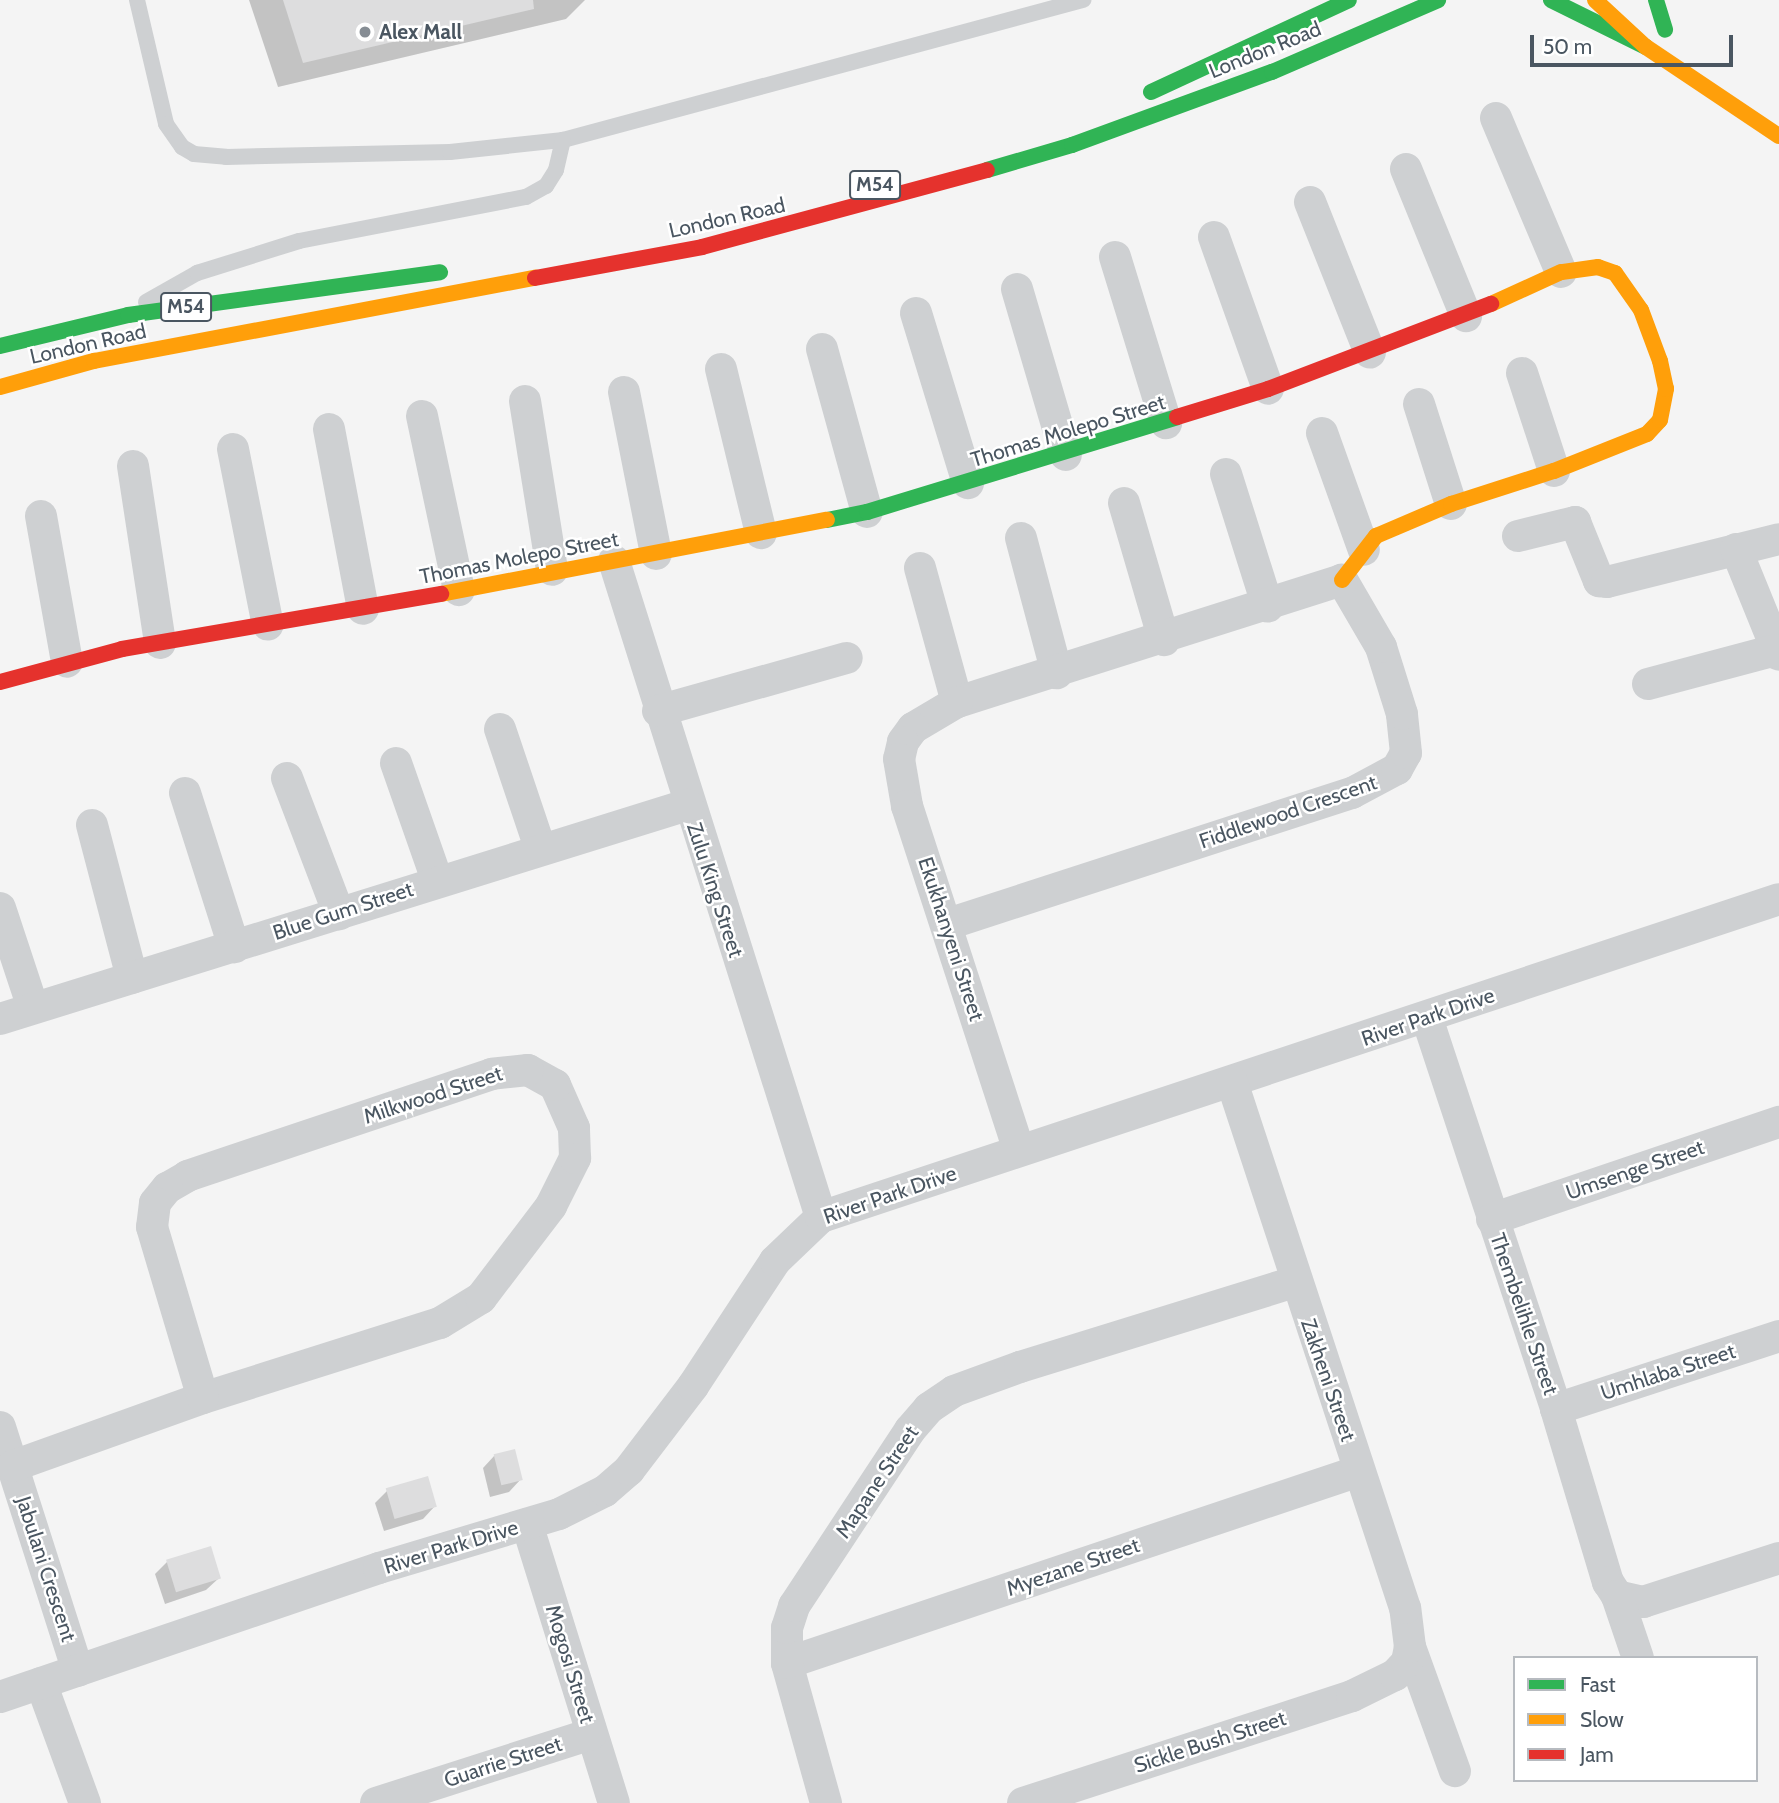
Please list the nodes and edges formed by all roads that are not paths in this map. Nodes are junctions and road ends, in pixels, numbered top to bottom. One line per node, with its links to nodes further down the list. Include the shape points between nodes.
1 (138, 0): 15 (lane, via 166,124 183,147 194,153 216,157 410,154)
2 (1083, 0): 15 (lane)
3 (1349, 0): 12 (main road, London Road)
4 (1438, 0): 34 (main road, London Road / M54, via 1272,72 1085,141 872,205 702,247)
5 (1551, 0): 10 (main road)
6 (1595, 0): 10 (main road)
7 (1640, 0): 9 (main road)
8 (1656, 0): 9 (main road)
9 (1665, 30): 11 (main road)
10 (1646, 47): 11 (main road)
11 (1688, 74): 14 (main road)
12 (1134, 98)
13 (1496, 118): 25 (street)
14 (1779, 136)
15 (563, 140): 28 (lane, via 556,170 545,186 526,197 379,222 267,250 186,278)
16 (965, 158): 19 (main road, London Road / M54, via 820,202)
17 (1406, 169): 29 (street)
18 (1310, 202): 32 (street)
19 (712, 226)
20 (686, 232): 22 (main road, London Road)
21 (1214, 237): 37 (street)
22 (604, 247)
23 (1115, 257): 43 (street)
24 (453, 271): 28 (main road, London Road / M54)
25 (1561, 272): 29 (main road, Thomas Molepo Street); 49 (main road, Thomas Molepo Street, via 1598,267 1626,284 1660,361 1666,408 1647,434)
26 (1017, 289): 47 (street)
27 (916, 313): 51 (street)
28 (128, 315): 30 (main road, London Road / M54)
29 (1466, 316): 32 (main road, Thomas Molepo Street)
30 (0, 346)
31 (822, 349): 54 (street)
32 (1370, 353): 37 (main road, Thomas Molepo Street)
33 (721, 369): 56 (street)
34 (54, 372): 36 (main road, London Road / M54); 40 (main road)
35 (1522, 373): 49 (street)
36 (0, 387)
37 (1268, 390): 43 (main road, Thomas Molepo Street)
38 (624, 392): 62 (street)
39 (525, 401): 65 (street)
40 (0, 403)
41 (1419, 404): 53 (street)
42 (422, 416): 67 (street)
43 (1166, 423): 47 (main road, Thomas Molepo Street)
44 (329, 429): 69 (street)
45 (1322, 433): 61 (street)
46 (233, 449): 70 (street)
47 (1066, 455): 51 (main road, Thomas Molepo Street)
48 (133, 466): 72 (street)
49 (1554, 471): 53 (main road, Thomas Molepo Street)
50 (1226, 474): 68 (street)
51 (968, 483): 54 (main road, Thomas Molepo Street)
52 (1124, 503): 71 (street)
53 (1451, 504): 61 (main road, Thomas Molepo Street, via 1376,536)
54 (867, 512): 56 (main road, Thomas Molepo Street)
55 (41, 516): 75 (street)
56 (761, 533): 62 (main road, Thomas Molepo Street)
57 (1518, 536): 60 (street, via 1576,522 1599,581 1607,582)
58 (1021, 538): 76 (street)
59 (1779, 539): 60 (street)
60 (1737, 549): 73 (street)
61 (1364, 550): 66 (main road, Thomas Molepo Street)
62 (656, 554): 63 (main road, Thomas Molepo Street)
63 (614, 561): 65 (main road, Thomas Molepo Street); 80 (street, Zulu King Street)
64 (920, 568): 79 (street)
65 (552, 570): 67 (main road, Thomas Molepo Street)
66 (1342, 580): 68 (street); 92 (street, Fiddlewood Crescent, via 1381,647 1402,714 1406,753 1397,769 1352,793)
67 (459, 590): 69 (main road, Thomas Molepo Street)
68 (1268, 607): 71 (street)
69 (363, 609): 70 (main road, Thomas Molepo Street)
70 (268, 625): 72 (main road, Thomas Molepo Street)
71 (1164, 640): 76 (street)
72 (160, 643): 75 (main road, Thomas Molepo Street)
73 (1778, 653): 78 (street)
74 (847, 658): 80 (street)
75 (67, 662): 77 (main road, Thomas Molepo Street)
76 (1057, 673): 79 (street)
77 (0, 682)
78 (1648, 684)
79 (957, 702): 92 (street, Ekukhanyeni Street, via 913,728 901,750 901,780)
80 (659, 711): 85 (street, Zulu King Street)
81 (500, 729): 87 (street)
82 (396, 763): 88 (street)
83 (287, 778): 91 (street)
84 (185, 793): 93 (street)
85 (687, 805): 87 (street, Blue Gum Street); 101 (street, Zulu King Street)
86 (92, 825): 94 (street)
87 (540, 848): 88 (street, Blue Gum Street)
88 (437, 880): 91 (street, Blue Gum Street)
89 (1779, 899): 96 (street, River Park Drive)
90 (0, 908): 95 (street)
91 (339, 914): 93 (street, Blue Gum Street)
92 (948, 924): 100 (street, Ekukhanyeni Street)
93 (234, 947): 94 (street, Blue Gum Street)
94 (132, 978): 95 (street, Blue Gum Street)
95 (33, 1008): 97 (street, Blue Gum Street)
96 (1427, 1018): 98 (street, River Park Drive); 102 (street, Thembelihle Street)
97 (0, 1019)
98 (1232, 1082): 100 (street, River Park Drive); 103 (street, Zakheni Street)
99 (1779, 1122): 102 (street, Umsenge Street)
100 (1020, 1150): 101 (street, River Park Drive)
101 (821, 1217): 110 (street, River Park Drive, via 775,1261 693,1386 629,1470 584,1503)
102 (1492, 1219): 106 (street, Thembelihle Street)
103 (1295, 1282): 109 (street, Zakheni Street); 115 (street, Mapane Street, via 1020,1367 954,1391 929,1408 794,1606)
104 (1779, 1336): 106 (street, Umhlaba Street)
105 (203, 1398): 105 (street, Milkwood Street, via 440,1322 481,1298 551,1206 571,1168 574,1128 555,1085 528,1070 492,1074 188,1176 167,1188 155,1203 152,1227); 108 (street, Milkwood Street)
106 (1556, 1409): 112 (street, Thembelihle Street, via 1608,1582)
107 (0, 1427): 108 (street, Jabulani Crescent)
108 (13, 1466): 116 (street, Jabulani Crescent)
109 (1359, 1471): 113 (street, Zakheni Street, via 1405,1608); 115 (street, Myezane Street)
110 (527, 1524): 116 (street, River Park Drive); 119 (street, Mogosi Street)
111 (1779, 1558): 112 (street, via 1660,1598)
112 (1623, 1599): 114 (street, Thembelihle Street)
113 (1410, 1647): 120 (street, Zakheni Street); 125 (street, Sickle Bush Street, via 1407,1662 1395,1675 1352,1696)
114 (1637, 1656)
115 (786, 1663): 124 (street, Mapane Street)
116 (78, 1671): 117 (street, River Park Drive)
117 (41, 1683): 118 (street, River Park Drive); 121 (street)
118 (0, 1697)
119 (591, 1734): 122 (street, Guarrie Street); 123 (street, Mogosi Street)
120 (1455, 1771)
121 (85, 1803)
122 (376, 1803)
123 (614, 1803)
124 (826, 1803)
125 (1023, 1803)

